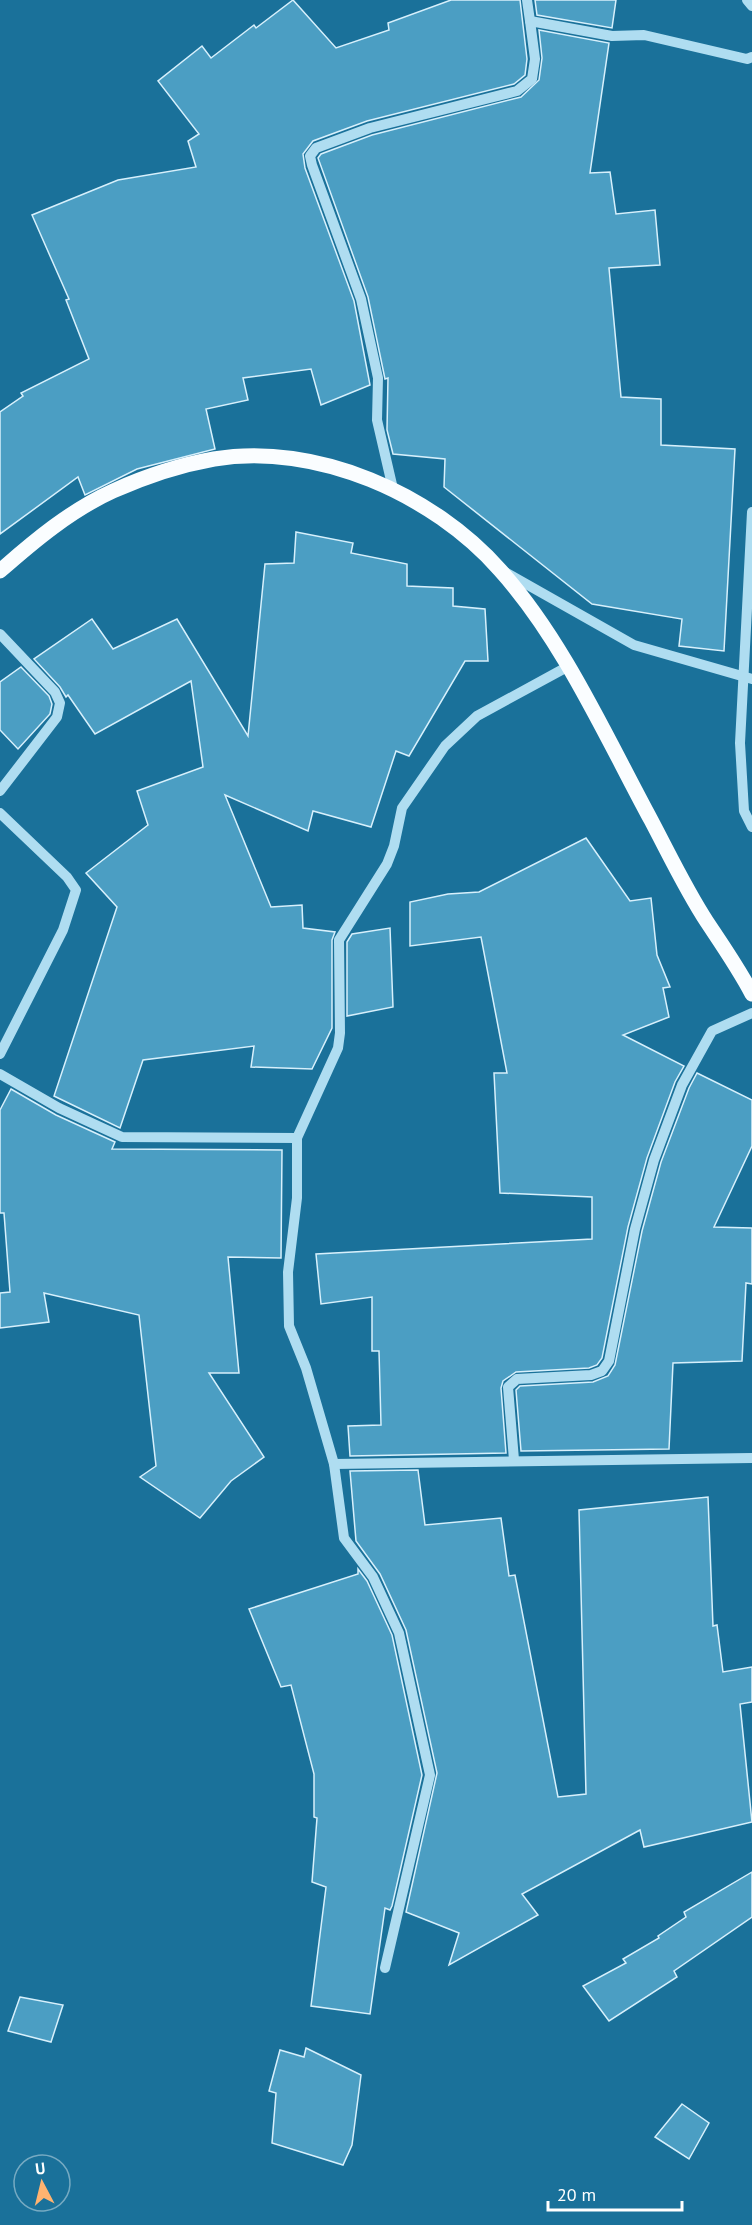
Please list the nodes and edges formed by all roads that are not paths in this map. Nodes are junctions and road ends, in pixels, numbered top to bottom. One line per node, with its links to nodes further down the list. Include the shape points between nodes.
1 (527, 0): 4 (street)
2 (747, 0): 3 (street)
3 (752, 6)
4 (530, 21): 5 (street, via 612,36 644,35); 6 (street, via 535,59 532,79 517,91 370,128 316,148 310,156 362,299 378,378 377,420)
5 (752, 57)
6 (393, 489): 8 (main road, via 455,526); 9 (main road, via 348,472 278,457 215,459 112,492 43,534)
7 (752, 512): 12 (street)
8 (499, 569): 11 (main road, via 527,603); 12 (street, via 634,645)
9 (0, 571)
10 (0, 634): 13 (street, via 55,692 60,703 57,717)
11 (567, 667): 16 (main road, via 706,921); 20 (street, via 477,716 445,746 402,808 387,864 339,940 338,1048)
12 (747, 679): 15 (street, via 740,742 744,811)
13 (0, 791)
14 (0, 813): 18 (street, via 76,890 63,930)
15 (752, 827)
16 (752, 994)
17 (752, 1013): 22 (street, via 712,1031 682,1085 654,1160 635,1229 609,1361 602,1371 591,1375 517,1379 508,1387)
18 (0, 1054)
19 (0, 1074): 20 (street, via 59,1108 123,1137)
20 (297, 1138): 23 (street, via 297,1198 288,1272 289,1326 306,1368)
21 (752, 1458): 22 (street)
22 (514, 1460): 23 (street)
23 (334, 1464): 24 (street, via 344,1538 373,1577 399,1633 430,1775)
24 (385, 1968)

